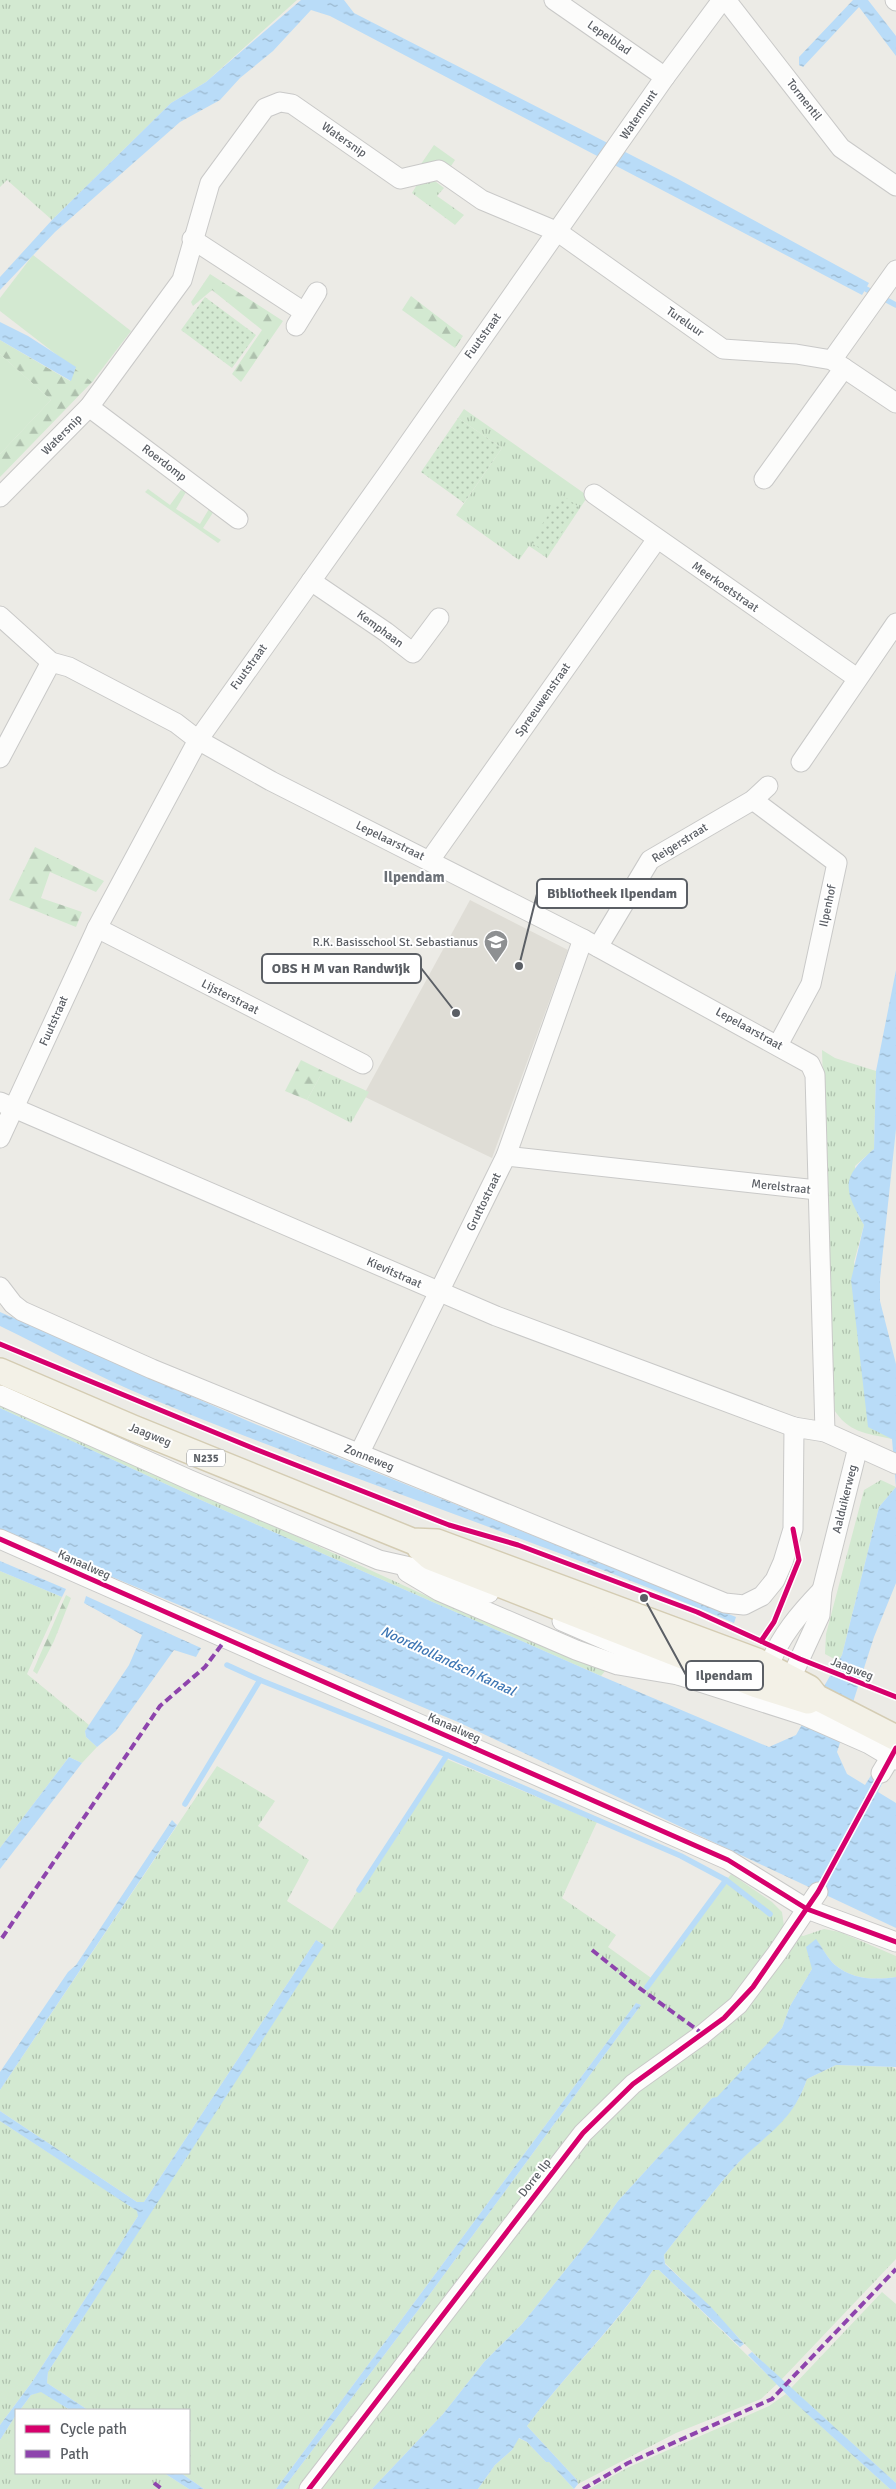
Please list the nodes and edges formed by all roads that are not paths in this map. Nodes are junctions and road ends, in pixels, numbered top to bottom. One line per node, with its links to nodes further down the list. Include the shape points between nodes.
1 (554, 0): 3 (street, Lepelblad)
2 (724, 0): 3 (street, Watermunt); 4 (street, Tormentil, via 841,148)
3 (665, 77): 5 (street, Watermunt)
4 (896, 186)
5 (558, 232): 6 (street, Watersnip, via 482,200 439,170 400,179 285,101 265,108 210,183); 9 (street, Tureluur, via 723,349 796,354); 17 (street, Fuutstraat)
6 (192, 239): 8 (street, via 300,319); 11 (street, Watersnip, via 182,280)
7 (896, 270): 9 (street)
8 (317, 292)
9 (838, 364): 10 (street, Tureluur); 12 (street)
10 (896, 403)
11 (89, 407): 14 (street, Watersnip); 15 (street, Roerdomp)
12 (764, 479)
13 (594, 494): 16 (street, Meerkoetstraat)
14 (0, 497)
15 (238, 519)
16 (657, 539): 22 (street, Meerkoetstraat); 28 (street, Spreeuwenstraat)
17 (310, 581): 18 (street, Kemphaan, via 413,654); 23 (street, Fuutstraat)
18 (439, 618)
19 (1, 621): 21 (street, Lepelaarstraat)
20 (896, 623): 22 (street)
21 (51, 662): 23 (street, Lepelaarstraat, via 69,667 168,718); 24 (street)
22 (857, 678): 25 (street)
23 (198, 740): 28 (street, Lepelaarstraat, via 270,781); 29 (street, Fuutstraat)
24 (0, 758)
25 (801, 762)
26 (768, 786): 27 (street, Reigerstraat)
27 (753, 800): 30 (street, Reigerstraat, via 650,860); 31 (street, Ilpenhof, via 837,862 811,984)
28 (430, 860): 30 (street, Lepelaarstraat)
29 (97, 928): 32 (street, Lijsterstraat); 33 (street, Fuutstraat)
30 (591, 943): 31 (street, Lepelaarstraat); 35 (street, Gruttostraat)
31 (778, 1045): 36 (street, Lepelaarstraat, via 805,1060 815,1075)
32 (363, 1064)
33 (7, 1106): 34 (street, Fuutstraat); 38 (street, Kievitstraat)
34 (0, 1138)
35 (506, 1156): 36 (street, Merelstraat); 38 (street, Gruttostraat)
36 (817, 1190): 42 (street, Merelstraat)
37 (0, 1287): 44 (street, Zonneweg, via 22,1311 152,1369)
38 (439, 1292): 41 (street, Kievitstraat); 44 (street, Gruttostraat)
39 (0, 1371): 47 (main road, Jaagweg / N235)
40 (0, 1396): 51 (street, via 190,1480 398,1566 439,1592 576,1650 618,1665 678,1675)
41 (794, 1427): 42 (street); 44 (street, Zonneweg, via 793,1529 787,1552 775,1580 762,1596 750,1603 735,1604 715,1599)
42 (825, 1432): 43 (street)
43 (858, 1448): 45 (street, Aalduikerweg); 48 (street, Aalduikerweg)
44 (359, 1454)
45 (889, 1461)
46 (0, 1539): 54 (street, Kanaalweg, via 728,1860)
47 (412, 1541): 49 (main road, Jaagweg / N235, via 436,1542 474,1555); 50 (main road, Jaagweg / N235, via 430,1557 757,1685)
48 (822, 1590): 49 (street, Aalduikerweg, via 776,1647); 50 (street, Aalduikerweg, via 820,1615)
49 (769, 1666): 50 (main road, Jaagweg / N235)
50 (789, 1686): 51 (main road, Jaagweg / N235)
51 (810, 1706): 52 (main road, Jaagweg / N235, via 851,1725)
52 (892, 1755)
53 (818, 1892): 54 (street, Dorre Ilp)
54 (807, 1909): 55 (street, Kanaalweg); 56 (street, Dorre Ilp, via 738,2005 632,2084 583,2133)
55 (896, 1942)
56 (309, 2489)

